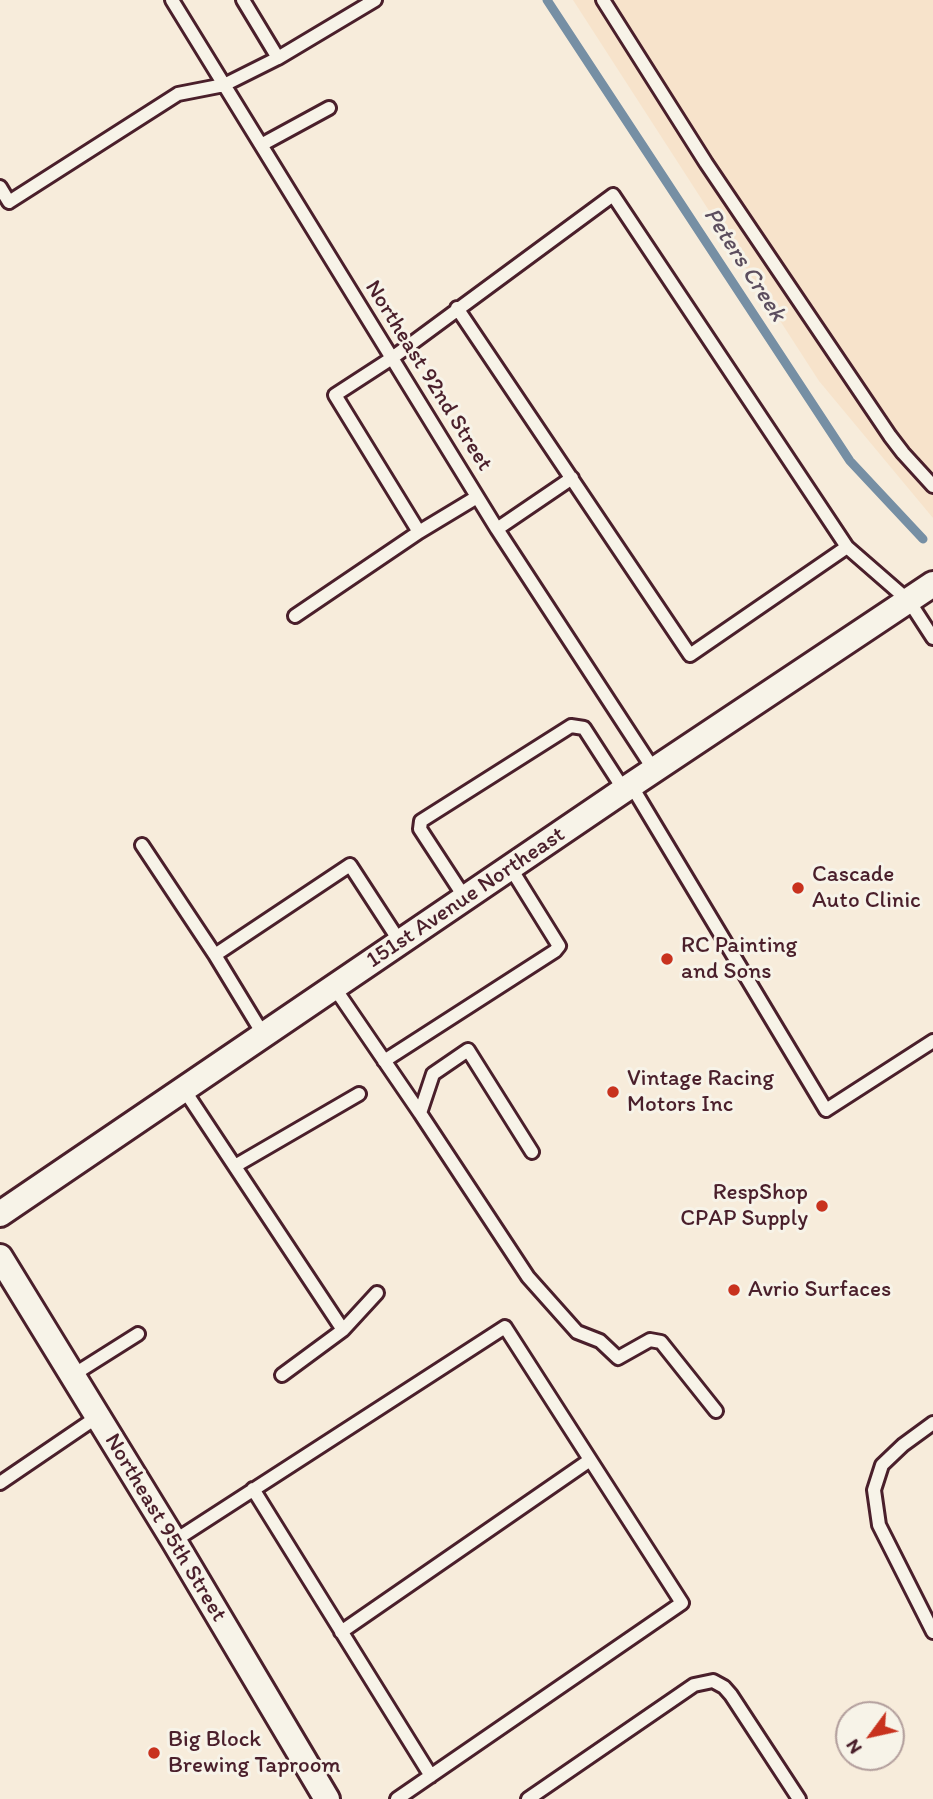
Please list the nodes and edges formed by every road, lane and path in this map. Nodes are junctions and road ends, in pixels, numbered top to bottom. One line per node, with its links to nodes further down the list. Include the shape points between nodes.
1 (172, 0): 6 (lane, Northeast 92nd Street)
2 (243, 0): 5 (lane)
3 (375, 0): 5 (lane)
4 (603, 0): 13 (lane, via 706,163 890,436)
5 (278, 58): 6 (lane)
6 (224, 85): 8 (lane, Northeast 92nd Street); 9 (lane, via 178,94 9,202)
7 (329, 108): 8 (lane)
8 (261, 145): 11 (lane, Northeast 92nd Street)
9 (0, 187)
10 (457, 308): 11 (lane); 12 (lane); 17 (lane, via 613,195)
11 (392, 358): 14 (lane, Northeast 92nd Street); 16 (lane, via 335,395)
12 (572, 478): 15 (lane); 17 (lane, via 690,655)
13 (933, 486)
14 (477, 497): 15 (lane, Northeast 92nd Street); 16 (lane)
15 (497, 529): 22 (lane, Northeast 92nd Street)
16 (419, 532): 20 (lane)
17 (847, 547): 19 (lane)
18 (933, 584): 19 (street, 151st Avenue Northeast)
19 (909, 601): 21 (lane); 22 (street, 151st Avenue Northeast)
20 (295, 616)
21 (933, 638)
22 (654, 769): 23 (street, 151st Avenue Northeast)
23 (628, 787): 25 (street, 151st Avenue Northeast); 26 (lane, via 584,728 570,726 421,821 420,829); 31 (lane, via 827,1110)
24 (142, 845): 28 (lane)
25 (510, 867): 26 (street, 151st Avenue Northeast); 32 (lane, via 559,946)
26 (465, 898): 27 (street, 151st Avenue Northeast)
27 (400, 942): 28 (lane, via 350,865); 29 (street, 151st Avenue Northeast)
28 (215, 955): 30 (lane)
29 (334, 987): 30 (street, 151st Avenue Northeast); 32 (lane)
30 (263, 1034): 33 (street, 151st Avenue Northeast)
31 (933, 1041)
32 (384, 1061): 35 (lane)
33 (183, 1088): 37 (lane); 38 (street, 151st Avenue Northeast)
34 (359, 1094): 37 (lane)
35 (420, 1113): 36 (lane, via 433,1074 468,1050); 45 (lane, via 528,1277 577,1332 600,1341 618,1357 650,1340 661,1342)
36 (532, 1152)
37 (235, 1166): 41 (lane)
38 (0, 1214)
39 (0, 1257): 43 (street, Northeast 95th Street)
40 (377, 1293): 41 (lane)
41 (343, 1330): 44 (lane)
42 (138, 1334): 43 (lane)
43 (73, 1375): 46 (street, Northeast 95th Street)
44 (282, 1375)
45 (716, 1411)
46 (97, 1417): 49 (lane); 51 (street, Northeast 95th Street)
47 (933, 1423): 53 (lane, via 882,1465 874,1490 879,1525)
48 (590, 1460): 50 (lane, via 505,1327); 52 (lane); 54 (lane, via 682,1603)
49 (0, 1483)
50 (253, 1489): 51 (lane); 52 (lane)
51 (174, 1541): 55 (street, Northeast 95th Street)
52 (341, 1632): 54 (lane)
53 (933, 1632)
54 (431, 1776): 56 (lane)
55 (327, 1799)
56 (397, 1799)
57 (528, 1799): 58 (lane, via 694,1685 713,1681 731,1695)
58 (799, 1799)

